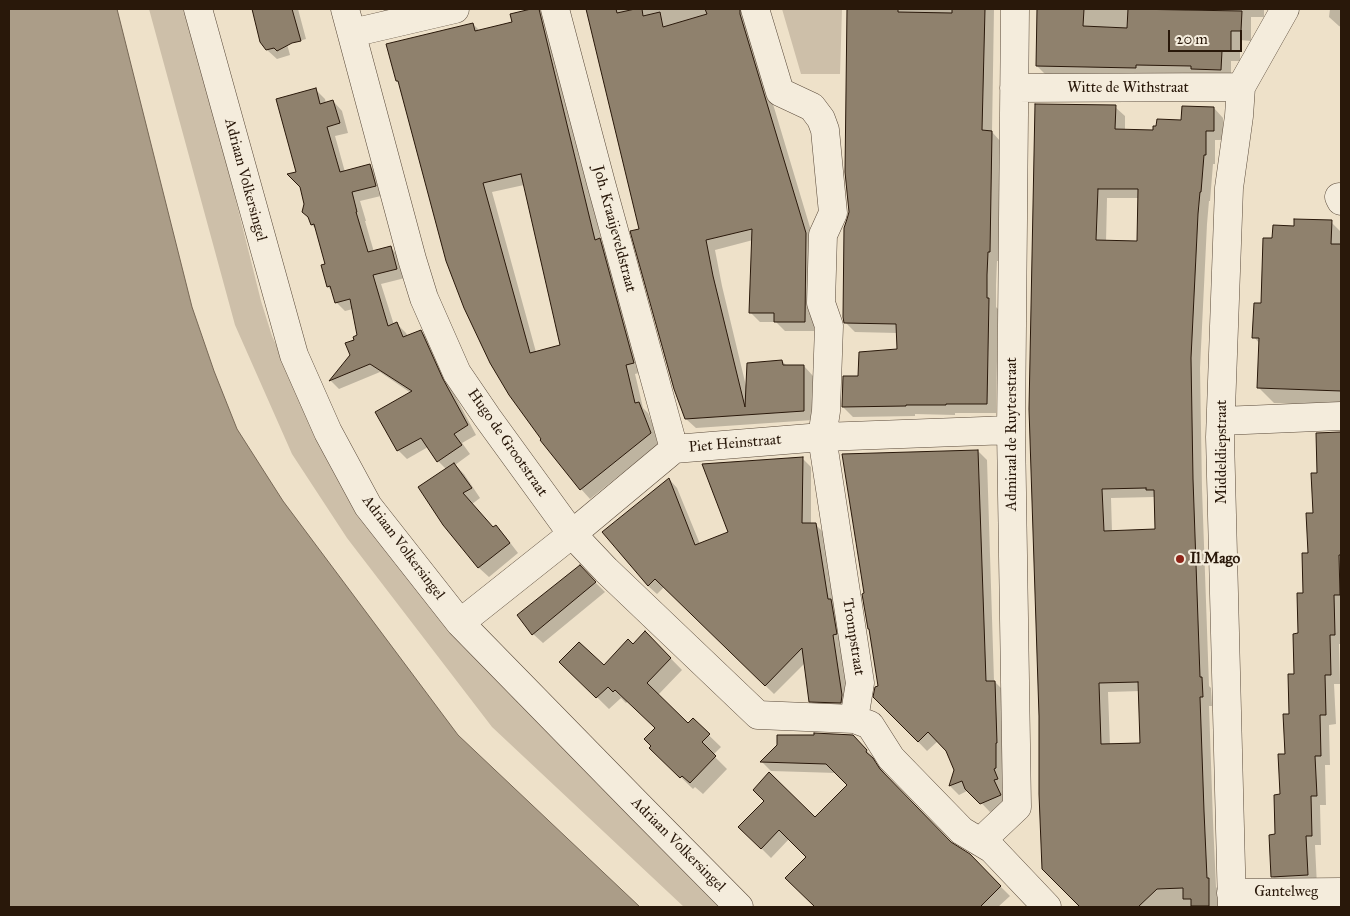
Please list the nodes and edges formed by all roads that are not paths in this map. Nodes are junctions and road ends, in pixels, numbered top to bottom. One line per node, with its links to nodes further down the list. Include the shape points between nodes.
1 (198, 9): 16 (street, Adriaan Volkersingel, via 294,355 328,432 368,506)
2 (455, 9): 7 (street)
3 (555, 9): 14 (street, Joh. Kraaijeveldstraat)
4 (755, 9): 13 (street, Trompstraat, via 780,92 812,107 825,130 833,213 823,235 822,303 829,326)
5 (1015, 9): 9 (street, Admiraal de Ruyterstraat)
6 (1285, 9): 8 (street, Middeldiepstraat)
7 (348, 21): 15 (street, Hugo de Grootstraat, via 424,298 458,373)
8 (1241, 87): 9 (street, Witte de Withstraat); 11 (street, Middeldiepstraat, via 1229,188)
9 (1014, 88): 12 (street, Admiraal de Ruyterstraat)
10 (1341, 416): 11 (street)
11 (1221, 421): 20 (street, Middeldiepstraat)
12 (1011, 430): 13 (street, Piet Heinstraat); 18 (street, Admiraal de Ruyterstraat, via 1017,807)
13 (822, 437): 14 (street, Piet Heinstraat); 17 (street, Trompstraat, via 860,683)
14 (674, 449): 15 (street, Piet Heinstraat)
15 (572, 534): 16 (street, Piet Heinstraat); 17 (street, Hugo de Grootstraat, via 758,715)
16 (460, 622): 21 (street, Adriaan Volkersingel)
17 (854, 719): 18 (street, via 870,725 890,758 962,831)
18 (980, 842): 22 (street, via 992,849)
19 (1341, 892): 20 (street, Gantelweg)
20 (1232, 900)
21 (739, 907)
22 (1047, 907)

